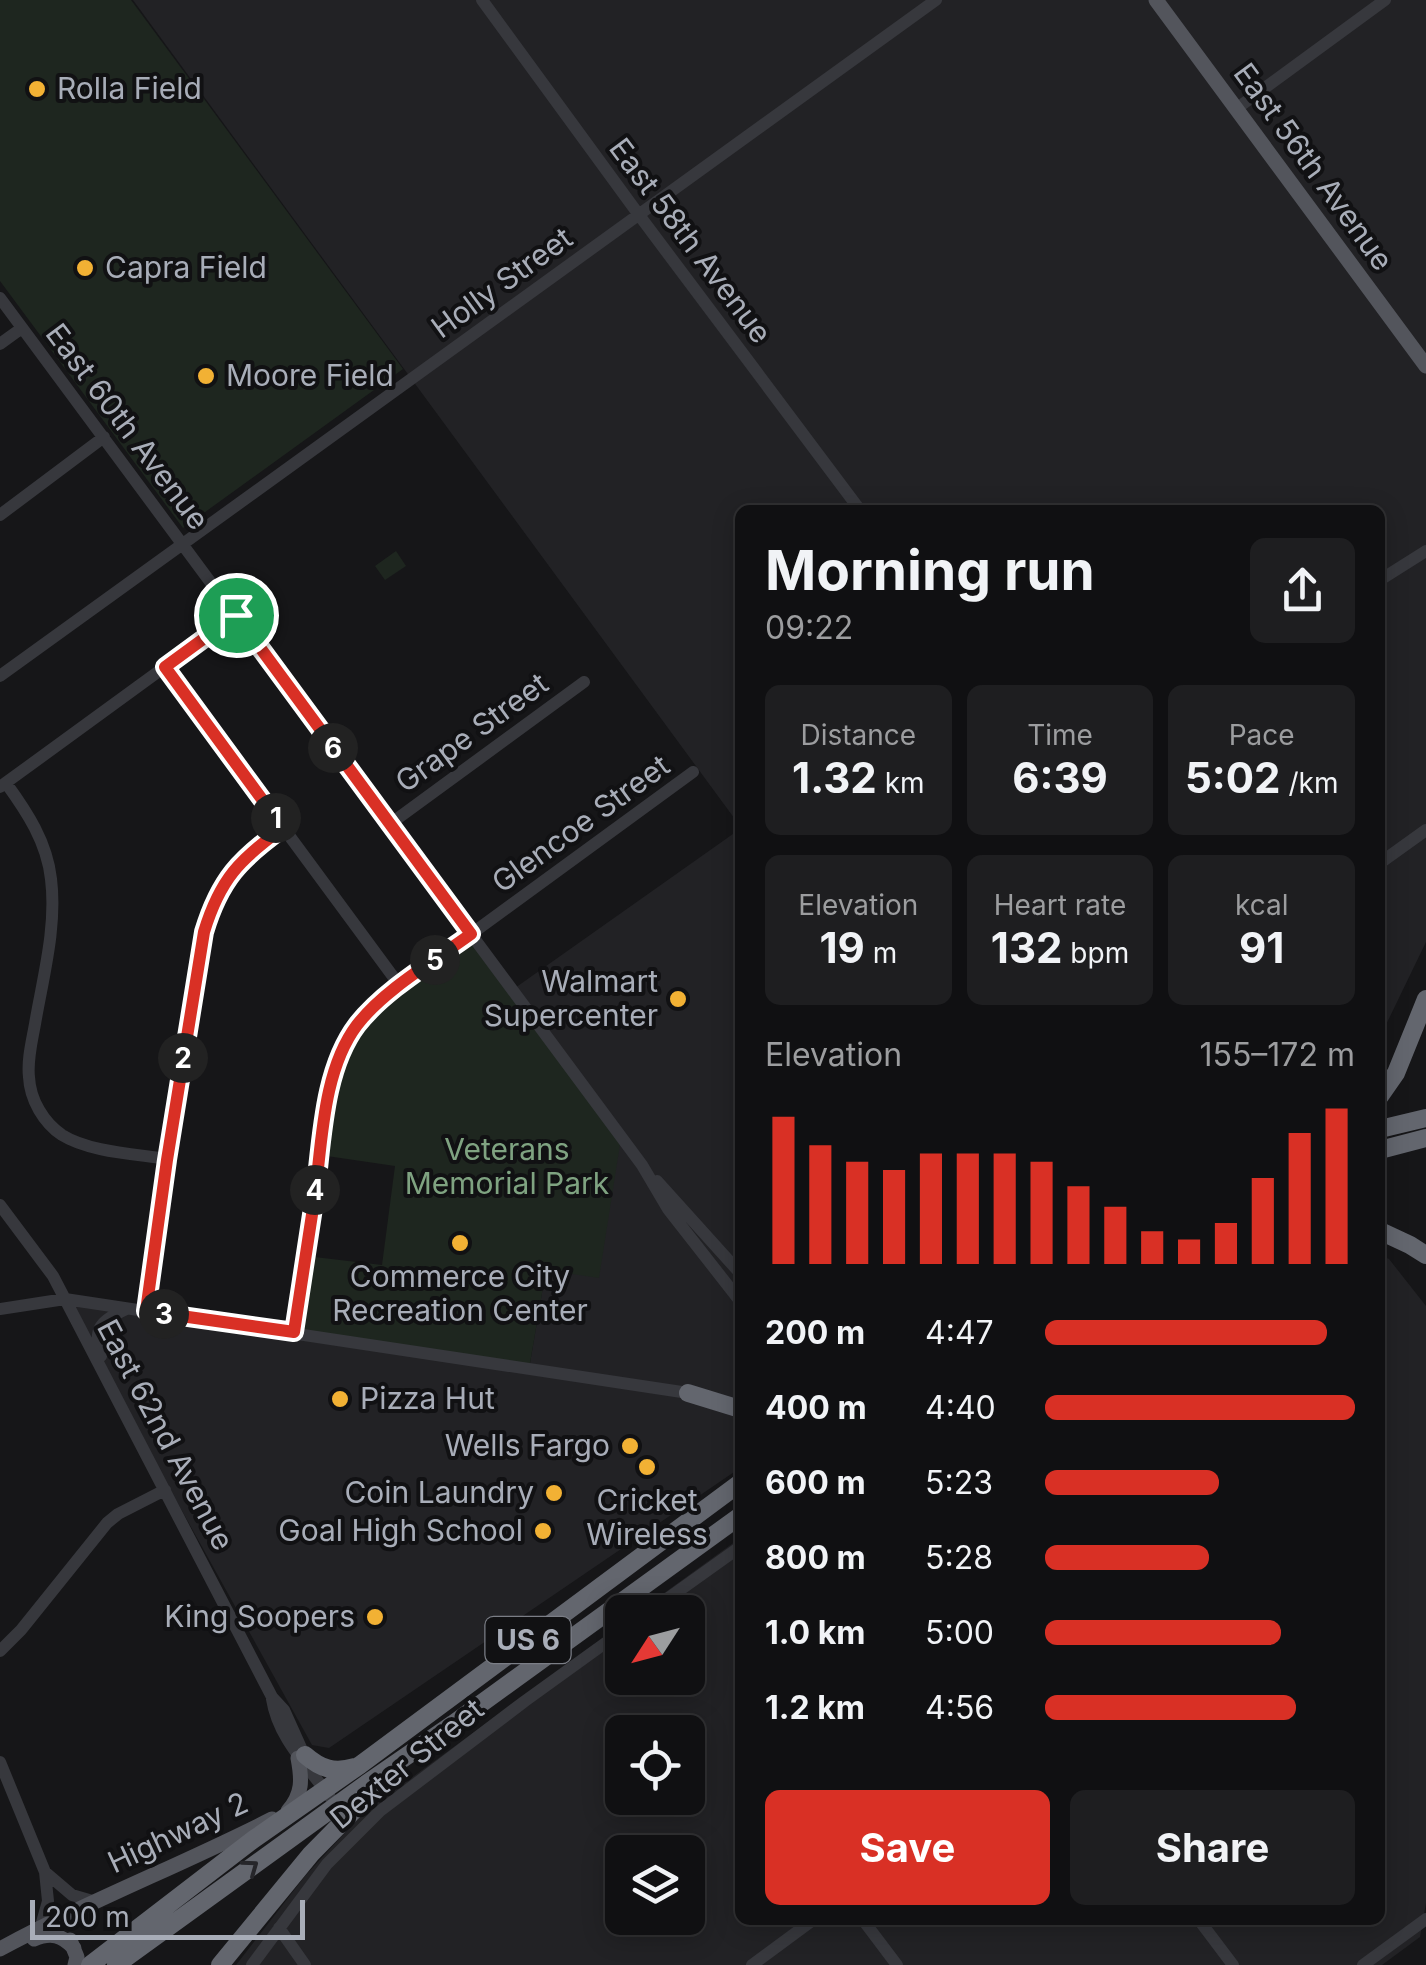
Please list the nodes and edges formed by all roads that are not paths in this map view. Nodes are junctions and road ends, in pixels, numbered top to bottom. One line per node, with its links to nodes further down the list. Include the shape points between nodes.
1 (482, 0): 6 (street, East 58th Avenue)
2 (936, 0): 6 (street, Holly Street)
3 (1156, 0): 5 (main road, East 56th Avenue)
4 (1385, 0): 5 (street)
5 (1236, 109): 10 (main road, East 56th Avenue)
6 (639, 216): 12 (street, East 58th Avenue); 14 (street, Holly Street)
7 (0, 298): 8 (street, East 60th Avenue)
8 (22, 328): 9 (street); 11 (street, East 60th Avenue)
9 (0, 344)
10 (1426, 366)
11 (104, 438): 13 (street); 14 (street, East 60th Avenue)
12 (856, 505)
13 (0, 515)
14 (184, 544): 17 (street, East 60th Avenue); 19 (street, Holly Street)
15 (1426, 551): 16 (street)
16 (1385, 577)
17 (236, 615): 18 (street); 23 (street, East 60th Avenue)
18 (165, 667): 22 (street); 24 (street)
19 (0, 676)
20 (584, 682): 23 (street, Grape Street)
21 (694, 772): 27 (street, Glencoe Street)
22 (3, 785): 35 (street, via 36,827 52,880 28,1072 35,1102 53,1128 72,1140)
23 (390, 824): 27 (street, East 60th Avenue)
24 (283, 828): 28 (street); 35 (street, via 243,860 209,914)
25 (1426, 830): 26 (street)
26 (1385, 860)
27 (471, 934): 28 (street, Glencoe Street); 36 (street, East 60th Avenue)
28 (400, 986): 46 (street, Glencoe Street, via 355,1028 334,1070)
29 (1426, 1000): 30 (highway)
30 (1385, 1089)
31 (1426, 1118): 32 (highway)
32 (1385, 1128)
33 (1426, 1138): 34 (highway)
34 (1385, 1149)
35 (167, 1160): 45 (street)
36 (642, 1166): 40 (street, East 60th Avenue); 41 (street, East 60th Avenue)
37 (0, 1205): 42 (street, East 62nd Avenue)
38 (1385, 1233): 39 (highway)
39 (1426, 1255)
40 (735, 1268)
41 (735, 1294)
42 (65, 1300): 43 (street); 44 (street); 47 (street, East 62nd Avenue)
43 (126, 1308): 45 (street); 47 (street, via 101,1325 96,1337)
44 (0, 1309)
45 (146, 1311): 46 (street)
46 (294, 1332): 48 (street)
47 (111, 1387): 51 (street, East 62nd Avenue)
48 (688, 1393): 49 (highway)
49 (735, 1404)
50 (735, 1485): 60 (highway, US 6)
51 (165, 1490): 56 (street, via 107,1523); 58 (street, East 62nd Avenue, via 284,1710)
52 (735, 1520): 57 (highway, US 6)
53 (735, 1551): 54 (street)
54 (672, 1595)
55 (605, 1643): 71 (street, Dexter Street, via 380,1812 327,1864)
56 (0, 1650)
57 (454, 1724): 75 (highway, US 6, one-way to 57); 76 (highway, via 346,1816)
58 (303, 1760): 60 (highway, via 338,1771); 61 (street, East 62nd Avenue); 62 (main road, via 300,1791)
59 (0, 1762): 63 (street)
60 (360, 1766): 61 (highway, US 6)
61 (328, 1795): 62 (main road, Highway 2); 74 (highway, US 6, via 254,1840)
62 (288, 1811): 64 (main road, Highway 2)
63 (46, 1872): 64 (street, via 72,1894); 70 (street)
64 (96, 1902): 65 (main road, Highway 2)
65 (63, 1917): 70 (main road, Highway 2); 73 (main road)
66 (1426, 1919): 82 (street)
67 (807, 1925): 79 (street)
68 (868, 1925): 80 (street)
69 (1203, 1925): 81 (street)
70 (41, 1926): 72 (main road, Highway 2)
71 (279, 1928): 77 (street, Dexter Street); 78 (street)
72 (0, 1950): 73 (main road, Highway 2, via 45,1934 66,1939)
73 (75, 1957)
74 (90, 1965)
75 (116, 1965)
76 (220, 1965)
77 (252, 1965)
78 (305, 1965)
79 (752, 1965)
80 (898, 1965)
81 (1233, 1965)
82 (1363, 1965)

